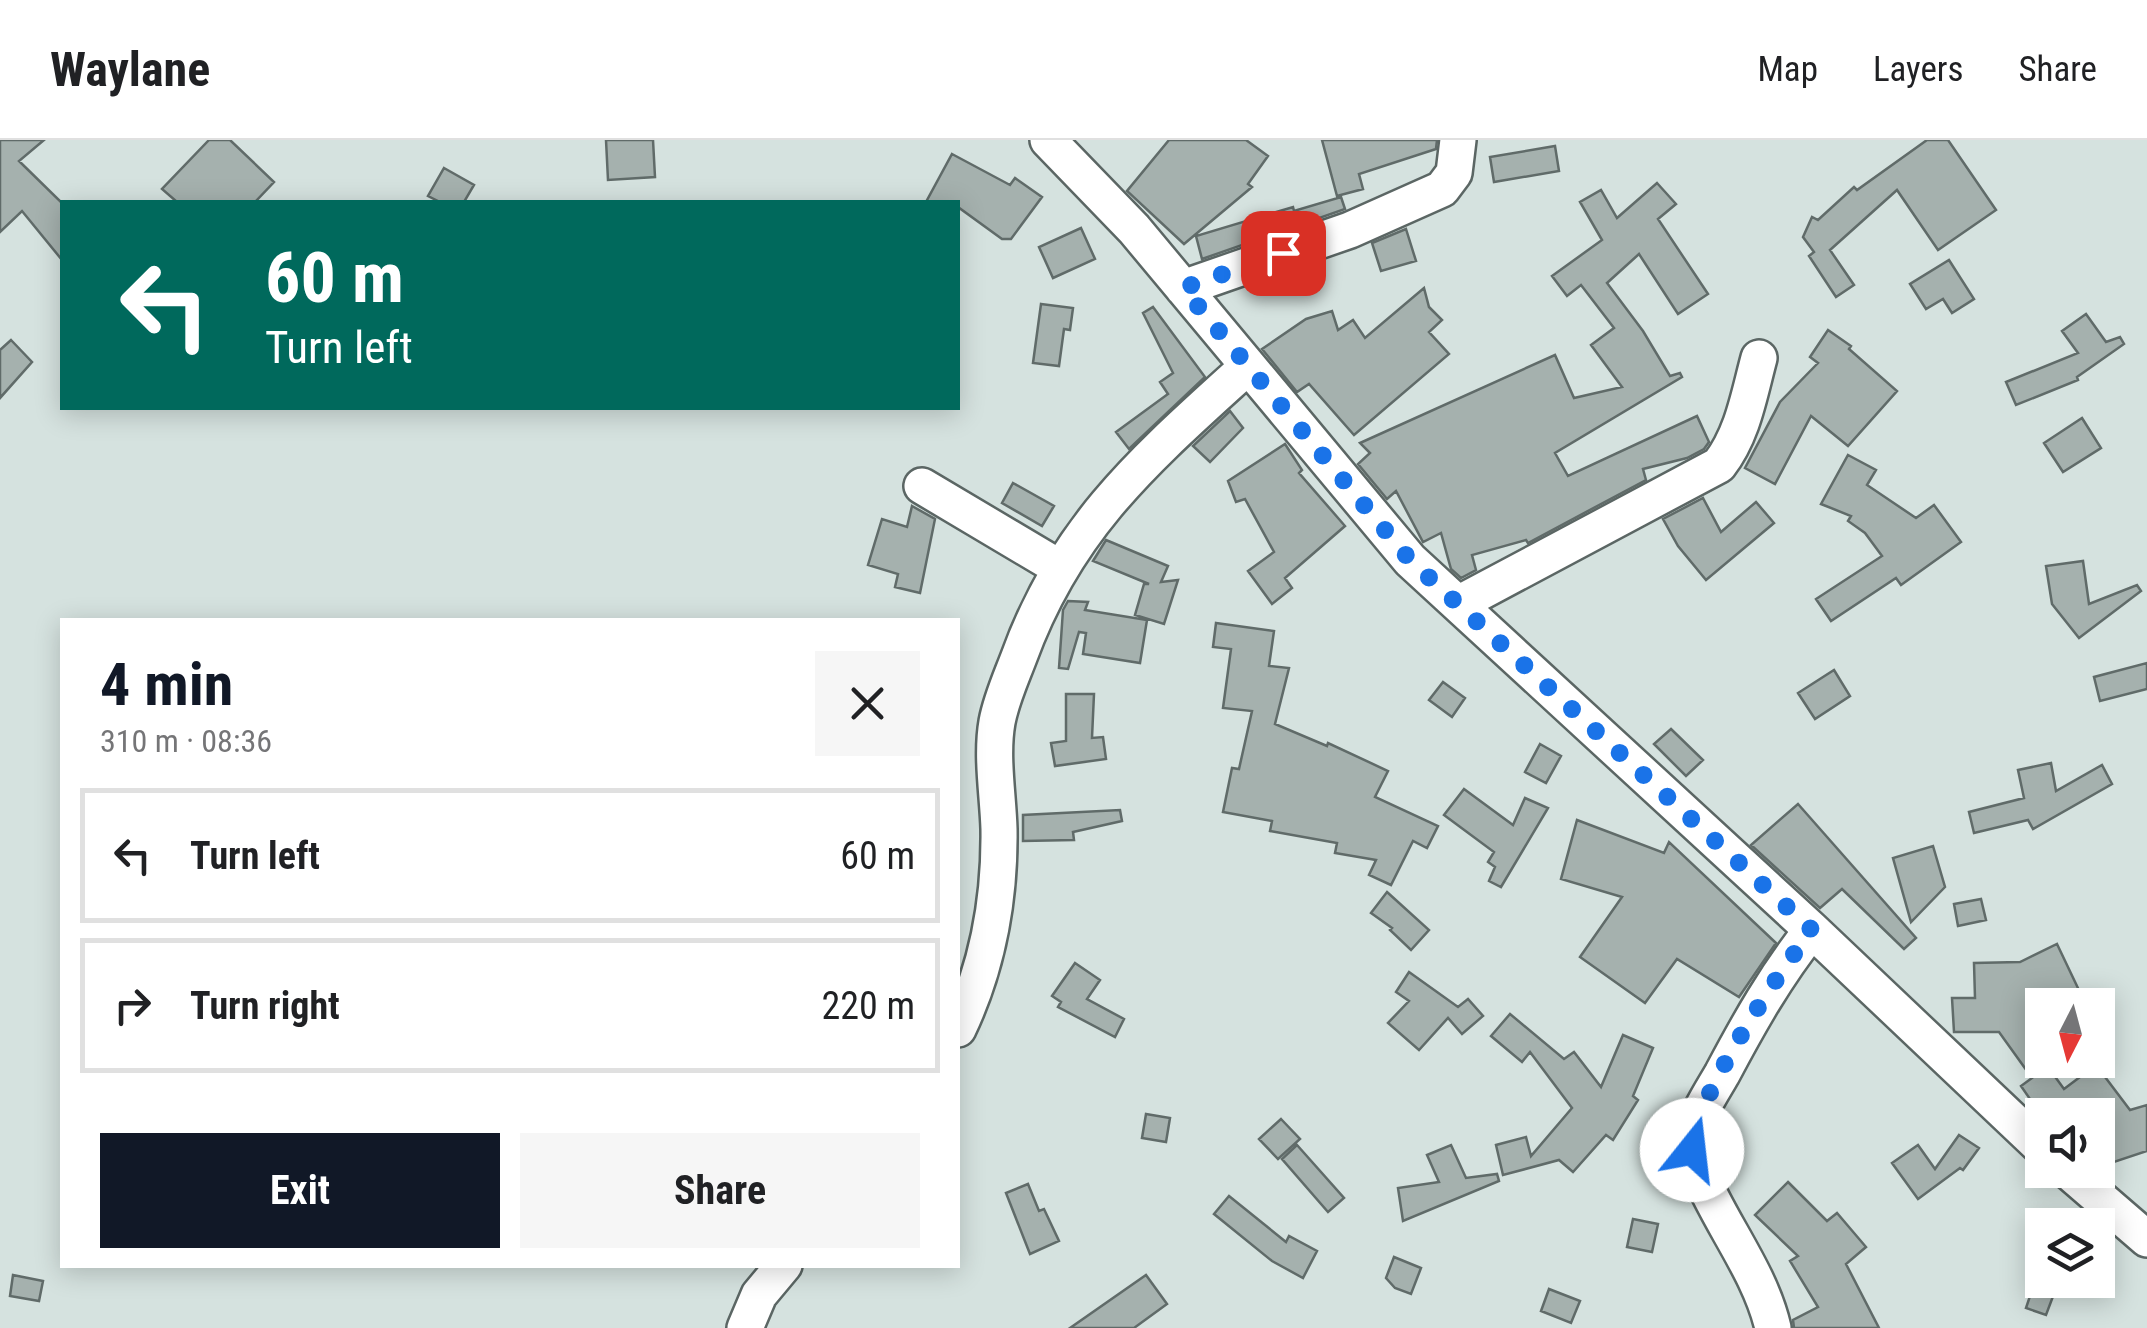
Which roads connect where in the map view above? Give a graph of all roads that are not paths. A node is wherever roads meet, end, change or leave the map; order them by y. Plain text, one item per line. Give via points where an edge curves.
1 (1048, 140) edge
2 (1458, 140) edge
3 (1183, 288) junction
4 (1759, 358) dead end
5 (1248, 367) junction
6 (922, 486) dead end
7 (1060, 568) junction
8 (1458, 604) junction
9 (1812, 930) junction
10 (960, 1024) edge
11 (2025, 1132) edge
12 (2088, 1188) edge
13 (2147, 1239) edge
14 (782, 1268) edge
15 (744, 1328) edge
16 (1772, 1328) edge

1 - 3 street
2 - 3 street via 1454,173 1442,190
3 - 5 street
4 - 8 street via 1741,426 1719,465
5 - 7 street via 1123,483
5 - 8 street via 1410,560
6 - 7 street
7 - 10 street via 1028,632 997,724 996,906 985,960
8 - 9 street
9 - 11 street
9 - 16 street via 1781,968 1692,1136 1695,1163
12 - 13 street
14 - 15 street

